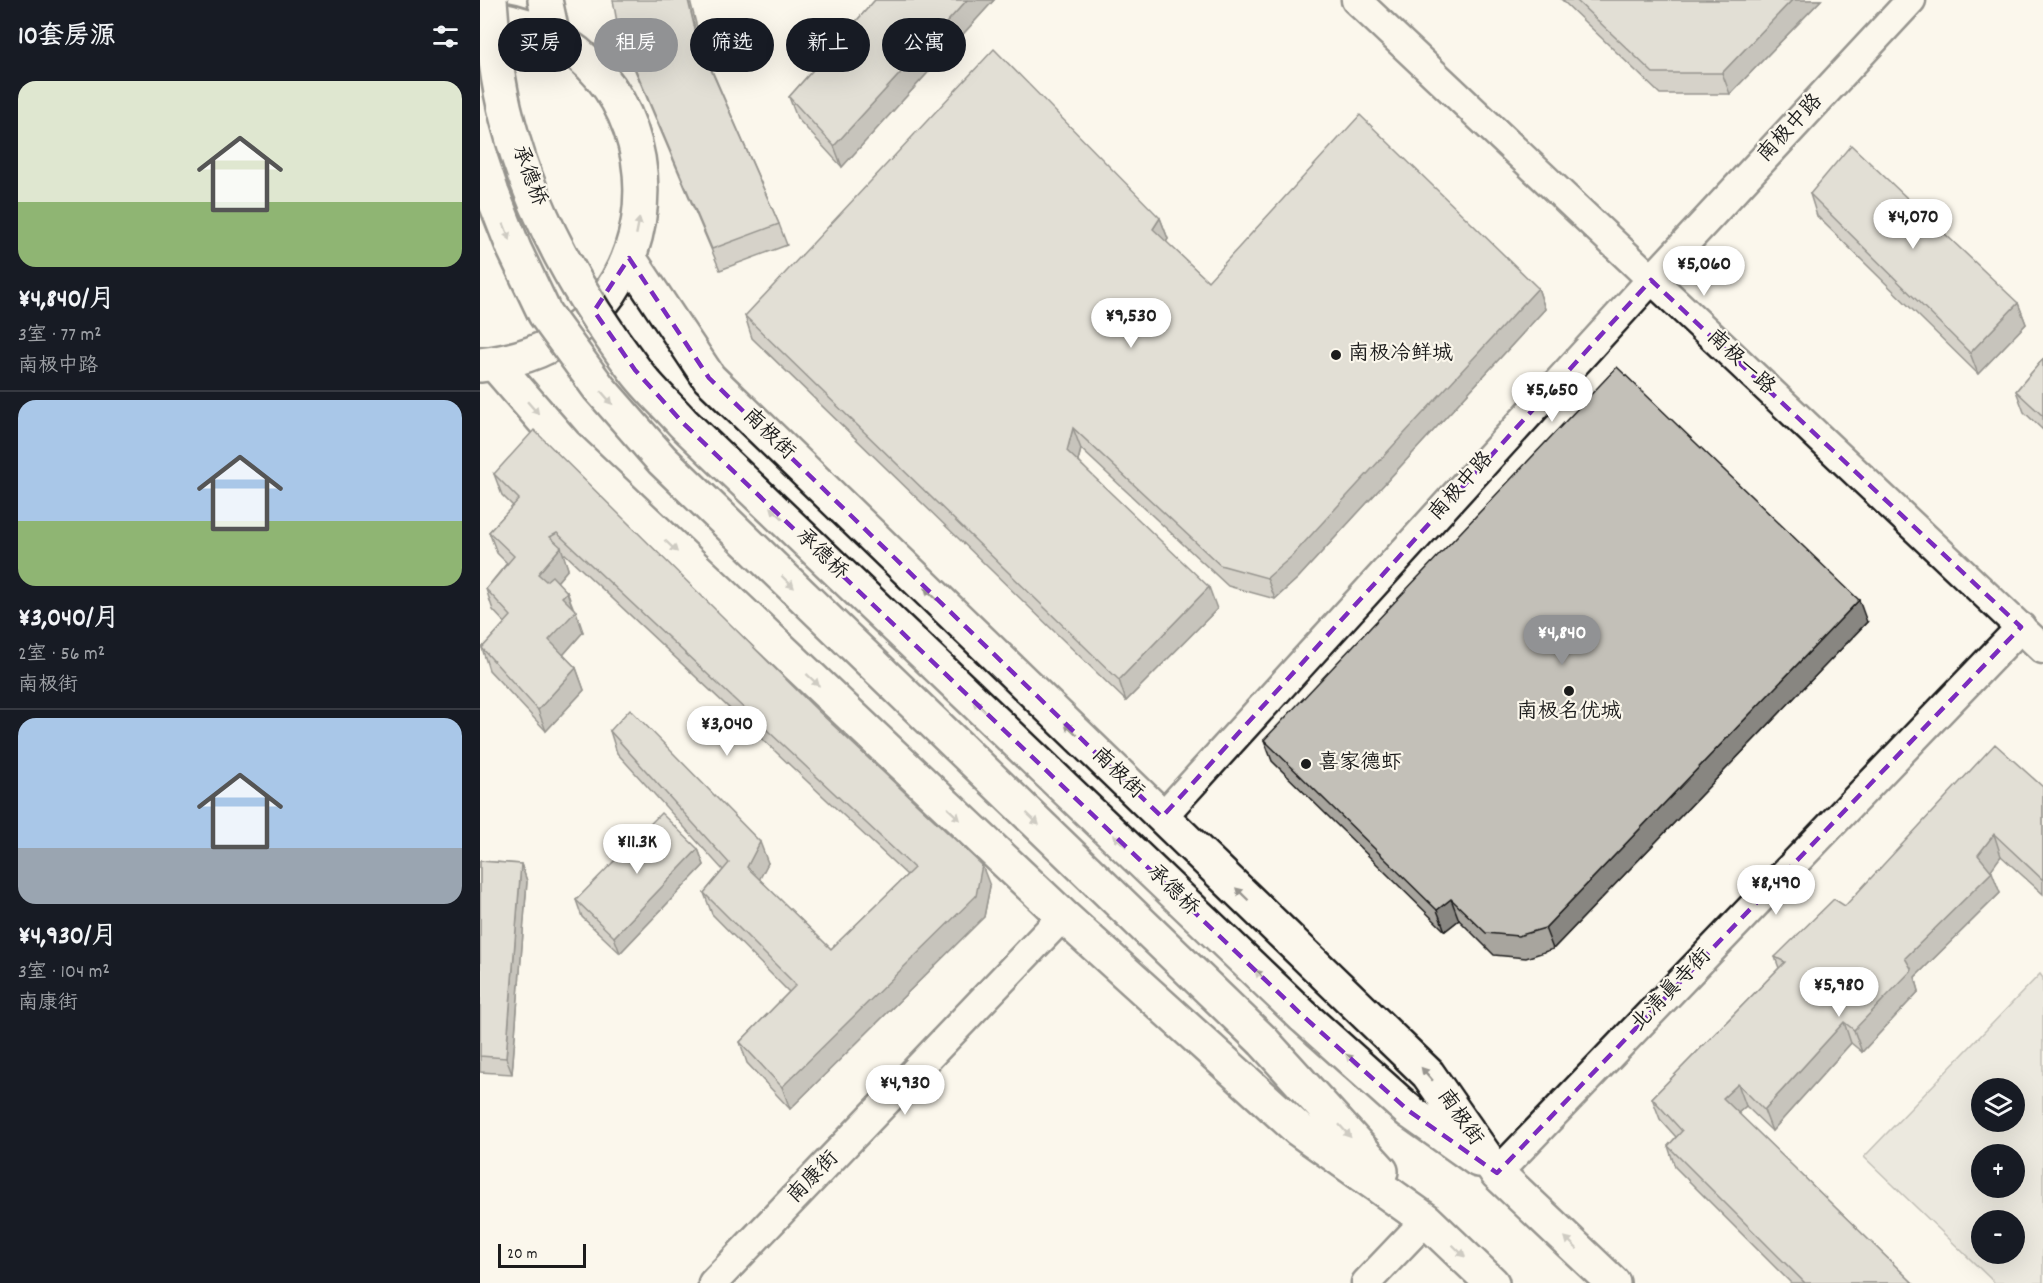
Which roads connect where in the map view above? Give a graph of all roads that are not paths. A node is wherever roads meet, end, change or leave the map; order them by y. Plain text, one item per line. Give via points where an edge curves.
1 (490, 0) edge
2 (545, 0) edge
3 (1356, 0) edge
4 (1911, 0) edge
5 (480, 16) edge
6 (501, 18) edge
7 (549, 18) edge
8 (582, 59) edge
9 (480, 157) edge
10 (629, 258) junction
11 (1651, 280) junction
12 (488, 364) edge
13 (2021, 627) junction
14 (2043, 649) edge
15 (1162, 817) junction
16 (1063, 916) junction
17 (1497, 1173) junction
18 (1426, 1220) junction
19 (713, 1283) edge
20 (1366, 1283) edge
21 (1492, 1283) edge
22 (1613, 1283) edge

17 -> 1 highway, 承德桥, bridge via 1409,1111 1303,1016 683,423 635,370 578,285 528,181 508,122 493,44
2 - 7 highway
3 - 11 street, 南极一路
4 - 11 street, 南极中路
5 - 6 highway
10 -> 8 highway via 642,203 637,147 614,95
9 -> 18 highway, 承德桥, bridge via 514,249 545,314 598,388 654,451 1263,1041
10 - 12 highway via 603,301 566,336 520,358
15 -> 10 highway, 南极街 via 709,378
11 - 13 street, 南极一路
11 - 15 street, 南极中路
12 -> 16 highway via 565,445
13 - 14 street, 南极一路
13 - 17 street, 北清真寺街
17 -> 15 highway, 南极街 via 1428,1074
16 - 18 highway via 1298,1129
16 - 19 street, 南康街
22 -> 17 highway, 南极街
18 - 20 street
18 -> 21 highway

